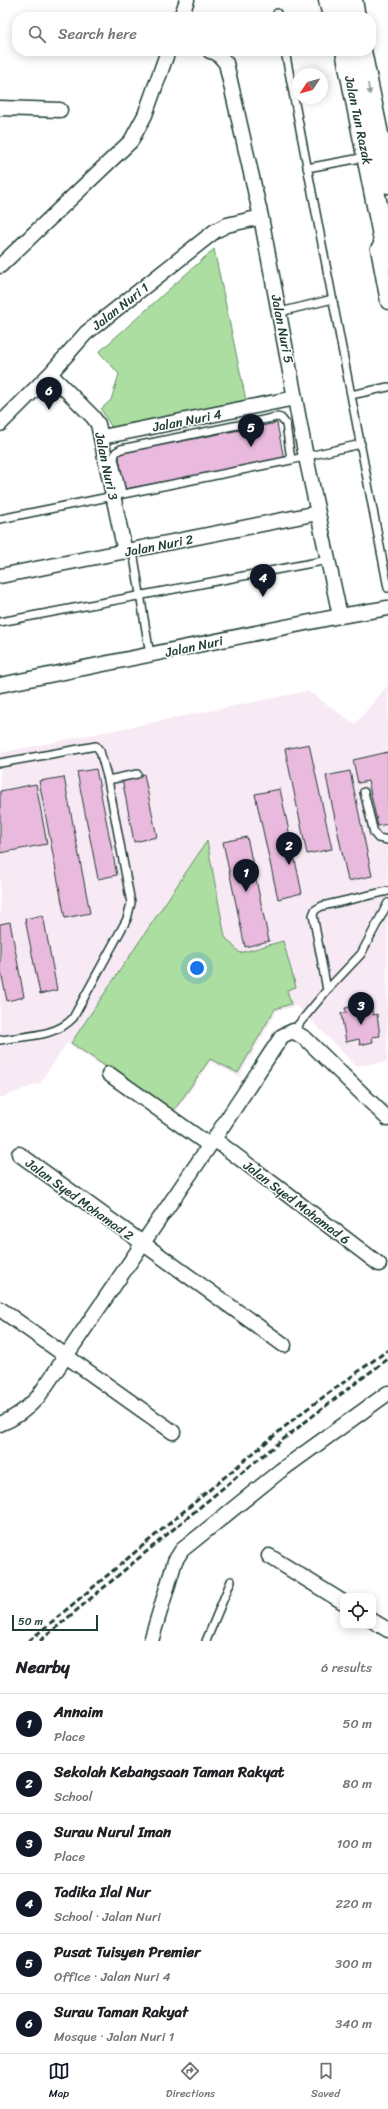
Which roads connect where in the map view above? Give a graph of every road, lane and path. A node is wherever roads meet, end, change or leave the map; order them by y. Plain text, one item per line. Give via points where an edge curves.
1 (187, 0) edge
2 (326, 0) edge
3 (336, 0) edge
4 (352, 0) edge
5 (183, 12) edge
6 (329, 12) edge
7 (339, 12) edge
8 (354, 12) edge
9 (166, 56) edge
10 (220, 56) edge
11 (286, 56) edge
12 (338, 56) edge
13 (347, 56) edge
14 (362, 56) edge
15 (0, 108) edge
16 (60, 110) dead end
17 (360, 158) junction
18 (307, 168) junction
19 (388, 183) edge
20 (261, 217) junction
21 (388, 260) edge
22 (0, 266) edge
23 (333, 299) junction
24 (388, 302) edge
25 (280, 312) junction
26 (50, 374) junction
27 (388, 388) edge
28 (351, 395) junction
29 (295, 398) junction
30 (0, 424) edge
31 (102, 436) junction
32 (361, 444) junction
33 (306, 457) junction
34 (291, 460) junction
35 (117, 494) junction
36 (318, 513) junction
37 (0, 519) edge
38 (129, 551) junction
39 (328, 560) junction
40 (0, 576) edge
41 (388, 588) edge
42 (140, 595) junction
43 (388, 608) edge
44 (340, 616) junction
45 (0, 622) edge
46 (150, 655) junction
47 (0, 685) edge
48 (0, 763) edge
49 (137, 774) dead end
50 (108, 780) junction
51 (364, 792) dead end
52 (388, 840) edge
53 (388, 891) edge
54 (388, 903) edge
55 (327, 990) junction
56 (293, 1031) junction
57 (0, 1040) edge
58 (109, 1074) dead end
59 (388, 1119) edge
60 (212, 1142) junction
61 (19, 1154) dead end
62 (142, 1244) junction
63 (379, 1264) dead end
64 (0, 1309) edge
65 (284, 1345) dead end
66 (66, 1356) junction
67 (388, 1393) edge
68 (0, 1424) edge
69 (173, 1432) dead end
70 (269, 1556) dead end
71 (231, 1581) dead end
72 (340, 1600) edge
73 (376, 1623) edge
74 (388, 1630) edge
75 (151, 1641) edge
76 (206, 1641) edge

1 - 5 street
2 - 6 street
3 - 7 main road
4 - 8 main road
9 - 22 street via 145,115 131,141
10 - 20 street, Jalan Nuri 5 via 226,63
11 - 18 lane
12 - 17 street
13 - 21 main road, Jalan Tun Razak
14 -> 19 main road, Jalan Tun Razak
15 - 16 street
17 - 18 lane
17 - 24 street
18 - 23 lane
20 - 25 street, Jalan Nuri 5
20 - 26 street, Jalan Nuri 1 via 227,225 216,231 86,333
23 - 25 lane
23 - 28 lane
25 - 29 street, Jalan Nuri 5
26 - 30 street, Jalan Nuri 1
26 - 31 street, Jalan Nuri 3 via 93,417
27 - 28 lane
28 - 32 lane
29 - 31 street, Jalan Nuri 4
29 - 33 street, Jalan Nuri 5
31 - 35 street, Jalan Nuri 3
32 - 33 lane
32 - 41 lane
33 - 34 lane
33 - 36 street, Jalan Nuri 5
34 - 35 lane
34 - 35 lane via 286,424 277,417 120,449 114,458
35 - 37 lane
35 - 38 street, Jalan Nuri 3
36 - 38 street, Jalan Nuri 2
36 - 39 street, Jalan Nuri 5
38 - 40 street, Jalan Nuri 2
38 - 42 lane
39 - 42 lane
39 - 44 street, Jalan Nuri 5
42 - 45 lane
42 - 46 lane
43 - 44 street, Jalan Nuri
44 - 46 street, Jalan Nuri
46 - 47 street, Jalan Nuri
48 - 50 lane via 96,746 100,751
49 - 50 lane
50 - 57 lane via 130,903 127,920 73,1018 66,1026 57,1030
51 - 52 lane via 374,833 378,838
53 - 55 lane via 322,906 315,910 313,915
54 - 55 lane via 361,954
55 - 56 lane
56 - 59 street via 306,1038
56 - 60 street via 282,1036
58 - 60 street, Jalan Syed Mohamad 6
60 - 62 street
60 - 63 street, Jalan Syed Mohamad 6
61 - 62 street, Jalan Syed Mohamad 2
62 - 65 street, Jalan Syed Mohamad 2
62 - 66 street
64 - 66 street
66 - 68 street via 26,1410 10,1421
66 - 69 street
67 - 75 street via 280,1471 187,1544 177,1556
70 - 72 street
71 - 76 lane
73 - 74 street

